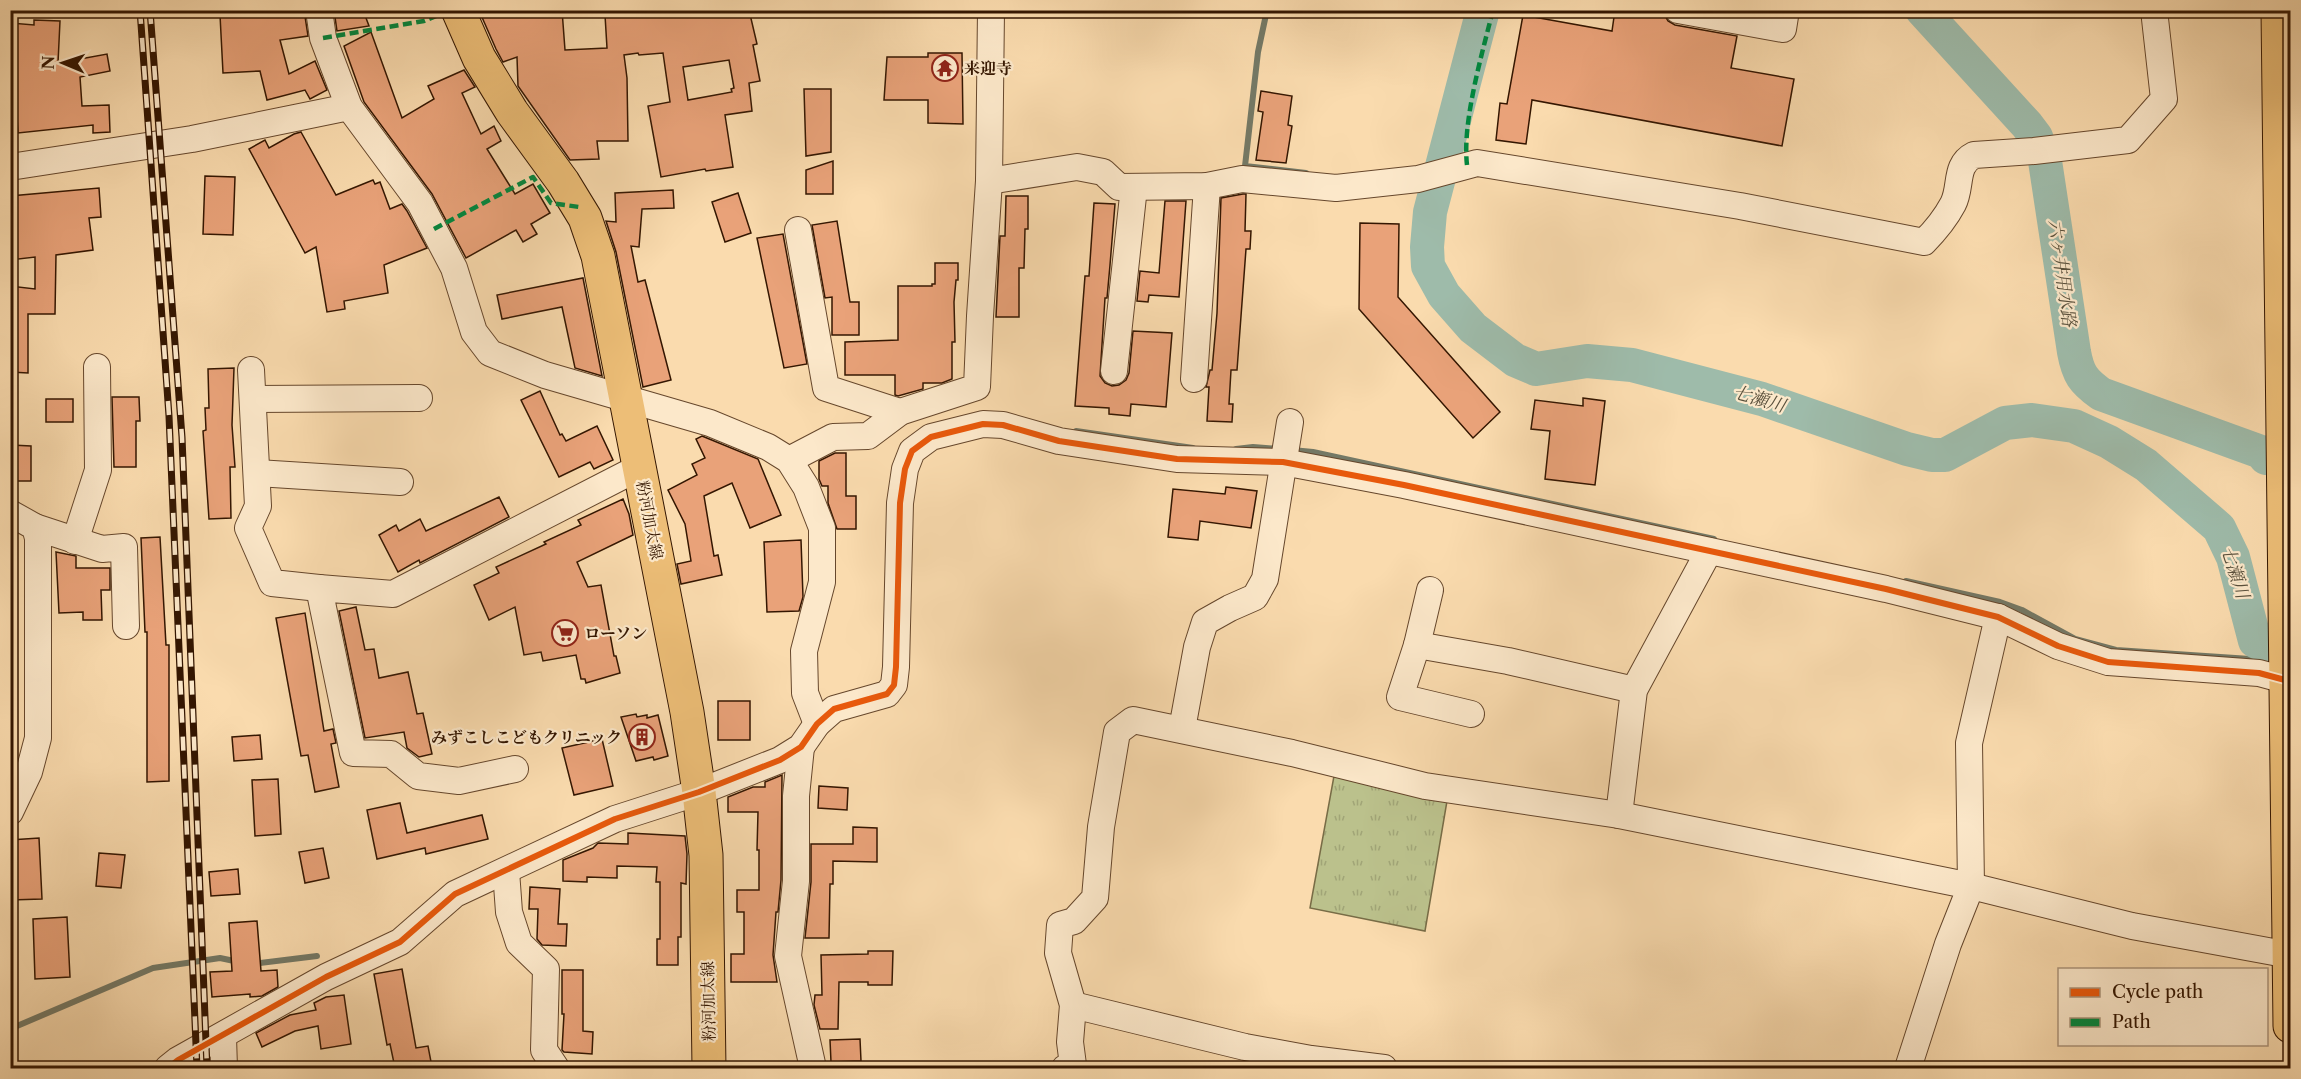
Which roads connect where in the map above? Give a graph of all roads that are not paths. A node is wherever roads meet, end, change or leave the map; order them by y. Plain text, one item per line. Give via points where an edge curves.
1 (319, 10) edge
2 (458, 10) edge
3 (991, 10) edge
4 (1678, 10) edge
5 (1785, 10) edge
6 (2154, 10) edge
7 (2278, 10) edge
8 (349, 107) junction
9 (10, 167) edge
10 (989, 181) junction
11 (1207, 186) junction
12 (1134, 187) junction
13 (798, 230) dead end
14 (97, 367) dead end
15 (251, 370) dead end
16 (1114, 371) dead end
17 (1194, 379) dead end
18 (419, 398) dead end
19 (253, 399) junction
20 (627, 399) junction
21 (900, 412) junction
22 (1290, 422) dead end
23 (1283, 458) junction
24 (789, 460) junction
25 (640, 467) junction
26 (257, 473) junction
27 (400, 482) dead end
28 (10, 513) edge
29 (35, 527) junction
30 (75, 541) junction
31 (1709, 551) junction
32 (319, 588) junction
33 (1430, 590) dead end
34 (1998, 617) junction
35 (126, 626) dead end
36 (1417, 645) junction
37 (2285, 680) junction
38 (1634, 690) junction
39 (1471, 714) dead end
40 (816, 724) junction
41 (1182, 729) junction
42 (801, 747) junction
43 (515, 769) dead end
44 (699, 792) junction
45 (10, 812) edge
46 (1619, 815) junction
47 (506, 871) junction
48 (1971, 886) junction
49 (2290, 955) edge
50 (1073, 1005) junction
51 (2290, 1026) edge
52 (223, 1037) junction
53 (1311, 1064) edge
54 (174, 1066) edge
55 (1070, 1067) edge
56 (224, 1068) edge
57 (556, 1068) edge
58 (709, 1068) edge
59 (813, 1068) edge
60 (1384, 1068) edge
61 (1908, 1068) edge

1 - 8 street via 323,39
2 - 20 main road, 粉河加太線 via 479,58 585,218 598,256
3 - 10 street
4 - 5 street via 1783,28
6 - 11 street via 2164,99 2128,140 1974,155 1962,167 1954,202 1924,242 1740,206 1477,163 1418,179 1336,188 1242,178
7 - 37 main road
8 - 9 street via 192,139
8 - 20 street via 420,203 454,268 474,332 490,353 545,375
10 - 12 street via 1077,167 1103,172 1119,187
10 - 21 street via 977,387
11 - 12 street
11 - 17 street
12 - 16 street
13 - 21 street via 826,388
14 - 30 street via 98,470
15 - 19 street
18 - 19 street
19 - 26 street
20 - 24 street via 710,423
20 - 25 main road, 粉河加太線
21 - 24 street via 868,436 833,437
22 - 23 street
23 - 31 street
23 - 40 street via 1177,459 1059,441 1003,425 983,424 931,437 912,451 905,469 900,503 894,685 887,694 834,709
23 - 41 street via 1265,579 1255,597 1205,622
24 - 40 street via 806,487 822,528 822,582 804,651 805,693
25 - 32 street via 393,594
25 - 44 main road, 粉河加太線
26 - 27 street
26 - 32 street via 258,506 248,528 272,583
28 - 29 street
29 - 30 street
29 - 45 street via 39,738 29,772
30 - 35 street via 102,549 124,547
31 - 34 street
31 - 38 street
32 - 43 street via 353,753 392,754 418,776 459,781
33 - 36 street
34 - 37 street via 2058,646 2108,662 2259,673
34 - 48 street via 1970,742
36 - 38 street via 1509,661
36 - 39 street via 1400,697
37 - 49 main road
38 - 46 street
40 - 42 street
41 - 46 street via 1425,786
41 - 50 street via 1133,720 1117,732 1101,827 1095,898 1074,921 1060,925 1058,953
42 - 44 street via 780,760
42 - 59 street via 796,796 796,881 788,956
44 - 47 street via 615,819
44 - 58 main road, 粉河加太線 via 706,855
46 - 48 street
47 - 52 street via 454,894 400,942 326,977
47 - 57 street via 509,912 519,943 546,969 544,1050
48 - 49 street via 2132,926
48 - 61 street
49 - 51 main road
50 - 53 street
50 - 55 street
52 - 54 street
52 - 56 street
53 - 60 street

